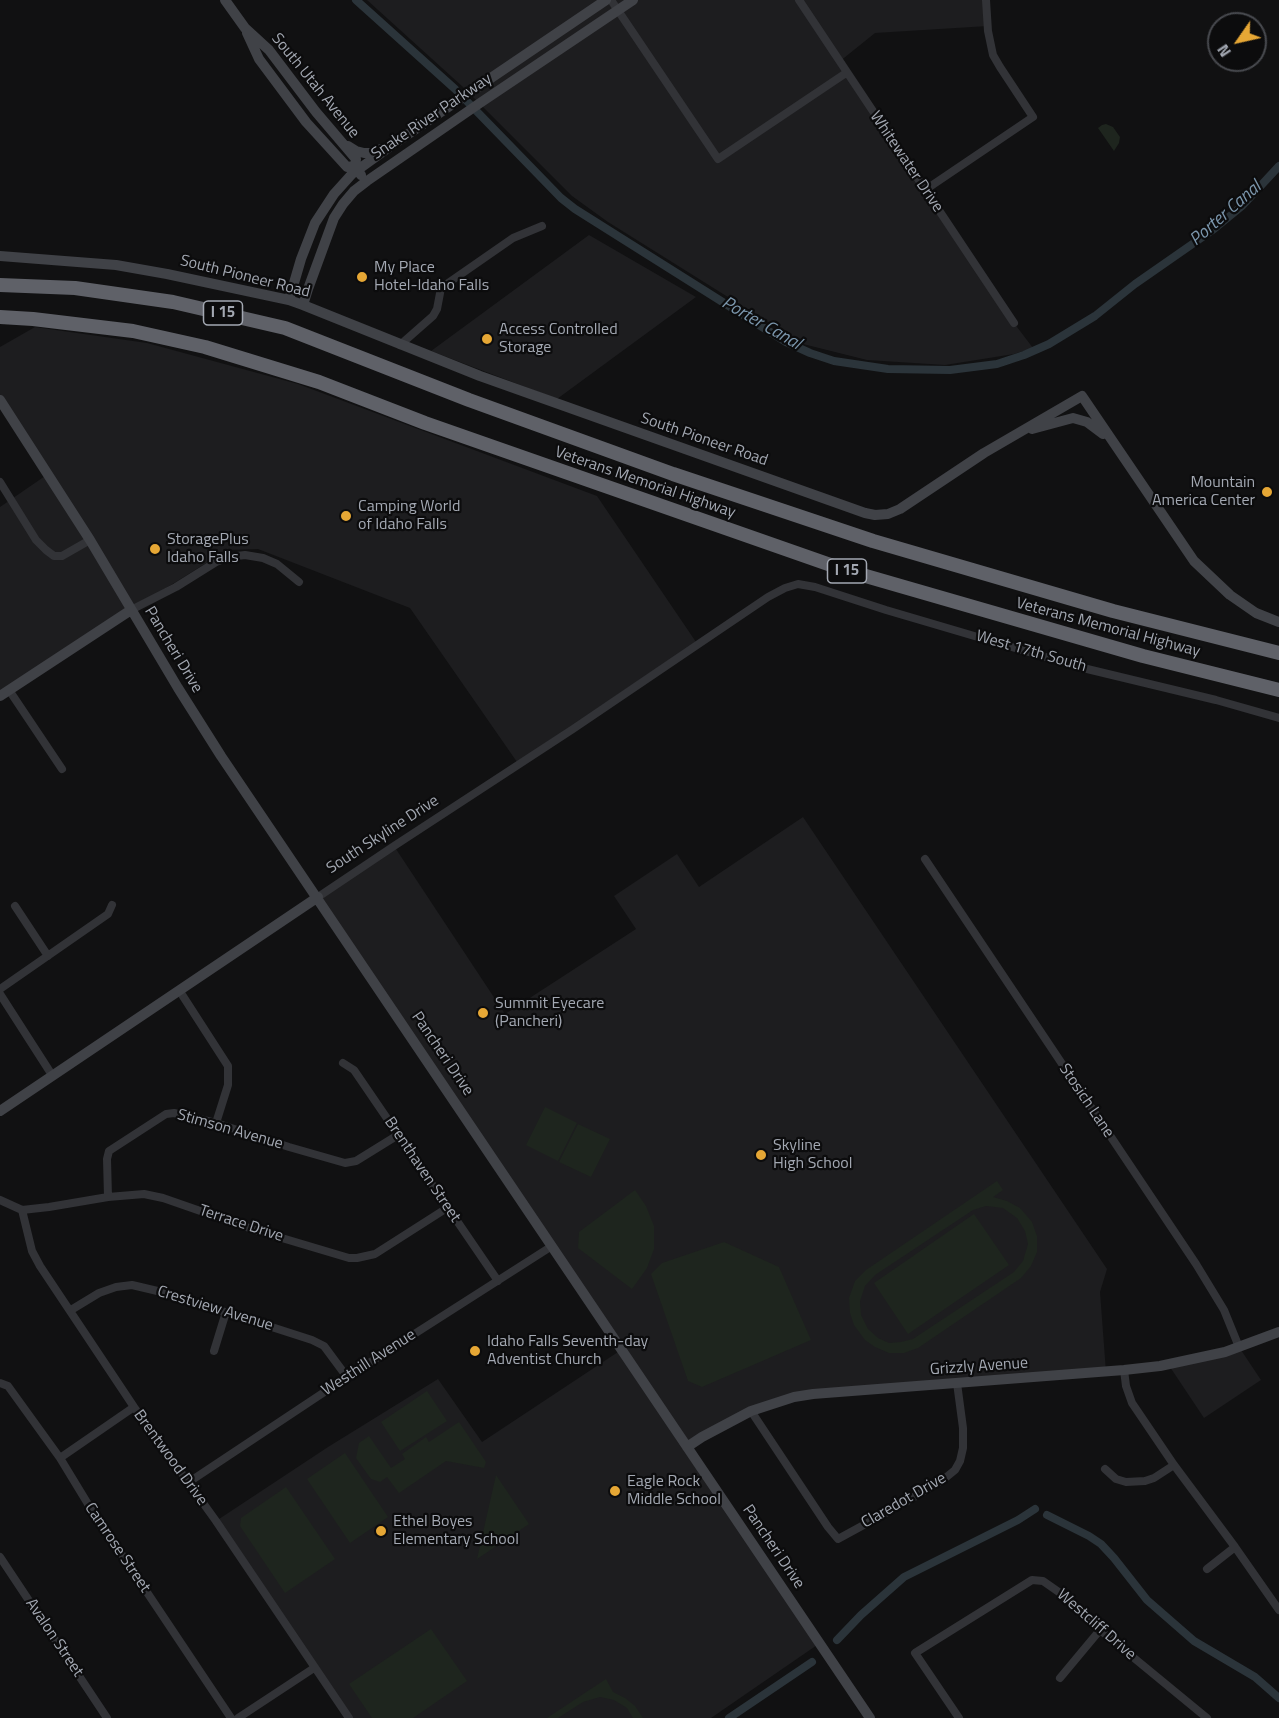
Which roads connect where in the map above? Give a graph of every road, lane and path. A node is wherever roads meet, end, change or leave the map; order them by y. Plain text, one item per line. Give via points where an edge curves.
1 (225, 0) edge
2 (606, 0) edge
3 (633, 0) edge
4 (799, 0) edge
5 (986, 0) edge
6 (614, 5) edge
7 (245, 27) junction
8 (846, 73) junction
9 (338, 137) junction
10 (395, 143) junction
11 (356, 168) junction
12 (367, 181) junction
13 (925, 190) junction
14 (542, 226) dead end
15 (0, 256) edge
16 (0, 285) edge
17 (289, 300) junction
18 (303, 305) junction
19 (0, 317) edge
20 (1014, 323) dead end
21 (400, 345) junction
22 (0, 400) edge
23 (1014, 435) junction
24 (1116, 447) junction
25 (0, 482) edge
26 (90, 540) junction
27 (299, 582) dead end
28 (785, 588) joint
29 (131, 610) junction
30 (1279, 622) edge
31 (1279, 653) edge
32 (1279, 690) edge
33 (4, 693) edge
34 (1279, 718) edge
35 (62, 769) dead end
36 (925, 860) dead end
37 (318, 897) junction
38 (112, 905) dead end
39 (15, 906) dead end
40 (48, 956) junction
41 (0, 989) edge
42 (179, 990) junction
43 (0, 994) edge
44 (343, 1064) dead end
45 (52, 1075) junction
46 (0, 1111) edge
47 (216, 1123) junction
48 (398, 1135) junction
49 (108, 1197) junction
50 (0, 1200) edge
51 (447, 1208) junction
52 (22, 1210) junction
53 (552, 1246) junction
54 (498, 1281) junction
55 (71, 1310) junction
56 (226, 1312) junction
57 (1279, 1332) edge
58 (1239, 1347) junction
59 (214, 1351) dead end
60 (1124, 1370) junction
61 (347, 1377) junction
62 (0, 1383) edge
63 (957, 1383) junction
64 (134, 1407) junction
65 (750, 1411) junction
66 (687, 1447) junction
67 (60, 1458) junction
68 (1174, 1465) junction
69 (1105, 1468) dead end
70 (189, 1482) junction
71 (1235, 1548) junction
72 (0, 1557) edge
73 (1207, 1569) dead end
74 (1279, 1610) edge
75 (1100, 1630) junction
76 (314, 1668) junction
77 (1060, 1678) dead end
78 (107, 1718) edge
79 (231, 1718) edge
80 (238, 1718) edge
81 (349, 1718) edge
82 (870, 1718) edge
83 (959, 1718) edge
84 (1207, 1718) edge

1 - 7 street, South Utah Avenue
2 - 10 street, Snake River Parkway
3 - 6 street, Snake River Parkway
4 - 8 street, Whitewater Drive
5 - 13 street via 993,55 1033,117
6 - 8 street via 718,159
6 - 12 street, Snake River Parkway
7 - 9 street, South Utah Avenue via 269,50
7 - 11 street, South Utah Avenue via 259,59 301,115 347,167
8 - 13 street, Whitewater Drive
9 - 10 street via 366,154
9 - 11 street, South Utah Avenue via 356,159
10 - 11 street, Snake River Parkway
11 - 12 street, South Utah Avenue
11 - 17 street, Snake River Parkway via 315,223
12 - 18 street, Snake River Parkway via 354,191 334,218
13 - 20 street, Whitewater Drive
14 - 21 street via 513,238 441,288 433,316
15 - 17 street, South Pioneer Road via 116,265
16 - 31 highway, Veterans Memorial Highway / I 15 via 75,288 173,302 285,328 673,474 865,538 1113,611
17 - 18 street, South Pioneer Road
18 - 21 street, South Pioneer Road
19 - 32 highway, Veterans Memorial Highway / I 15 via 134,331 205,347 319,382 845,570 1143,656
21 - 23 street, South Pioneer Road via 865,513 888,514 900,509
22 - 26 street, Pancheri Drive
23 - 24 street via 1066,419 1080,419
23 - 24 street, South Pioneer Road via 1082,396
24 - 30 street, South Pioneer Road via 1194,561 1230,595 1256,613
25 - 26 street via 36,540 54,556 62,556
26 - 29 street, Pancheri Drive
27 - 29 street via 263,558 229,557
28 - 34 street, West 17th South via 798,584 815,587 1083,668
28 - 37 street, South Skyline Drive
29 - 33 street
29 - 37 street, Pancheri Drive via 221,756
33 - 35 street
36 - 58 street, Stosich Lane via 1196,1264 1224,1310
37 - 42 street, South Skyline Drive
37 - 53 street, Pancheri Drive
38 - 40 street via 108,914
39 - 40 street
40 - 41 street
42 - 45 street, South Skyline Drive
42 - 47 street via 228,1066 228,1085
43 - 45 street
44 - 48 street, Brenthaven Street via 354,1070
45 - 46 street, South Skyline Drive
47 - 48 street, Stimson Avenue via 345,1163 356,1161
47 - 49 street, Stimson Avenue via 166,1114 109,1151
48 - 51 street, Brenthaven Street
49 - 51 street, Terrace Drive via 144,1194 163,1198 349,1258 375,1254
49 - 52 street, Terrace Drive
50 - 52 street
51 - 54 street, Brenthaven Street
52 - 55 street, Brentwood Drive via 32,1251
53 - 54 street, Westhill Avenue
53 - 66 street, Pancheri Drive
54 - 61 street, Westhill Avenue
55 - 56 street, Crestview Avenue via 99,1293 132,1285
55 - 64 street, Brentwood Drive
56 - 59 street
56 - 61 street, Crestview Avenue via 324,1346
57 - 58 street, Grizzly Avenue
58 - 60 street, Grizzly Avenue via 1190,1360
60 - 63 street, Grizzly Avenue
60 - 68 street via 1132,1403
61 - 70 street, Westhill Avenue
62 - 67 street, Camrose Street via 8,1386
63 - 65 street, Grizzly Avenue via 813,1394
63 - 65 street, Claredot Drive via 963,1448 955,1470 838,1539
64 - 67 street
64 - 70 street, Brentwood Drive
65 - 66 street, Grizzly Avenue
66 - 82 street, Pancheri Drive
67 - 79 street, Camrose Street
68 - 69 street via 1154,1478 1126,1482 1116,1479
68 - 71 street
70 - 76 street, Brentwood Drive
71 - 73 street
71 - 74 street
72 - 78 street, Avalon Street
75 - 77 street
75 - 83 street, Westcliff Drive via 1063,1595 1042,1581 1032,1580 915,1653
75 - 84 street, Westcliff Drive
76 - 80 street
76 - 81 street, Brentwood Drive

